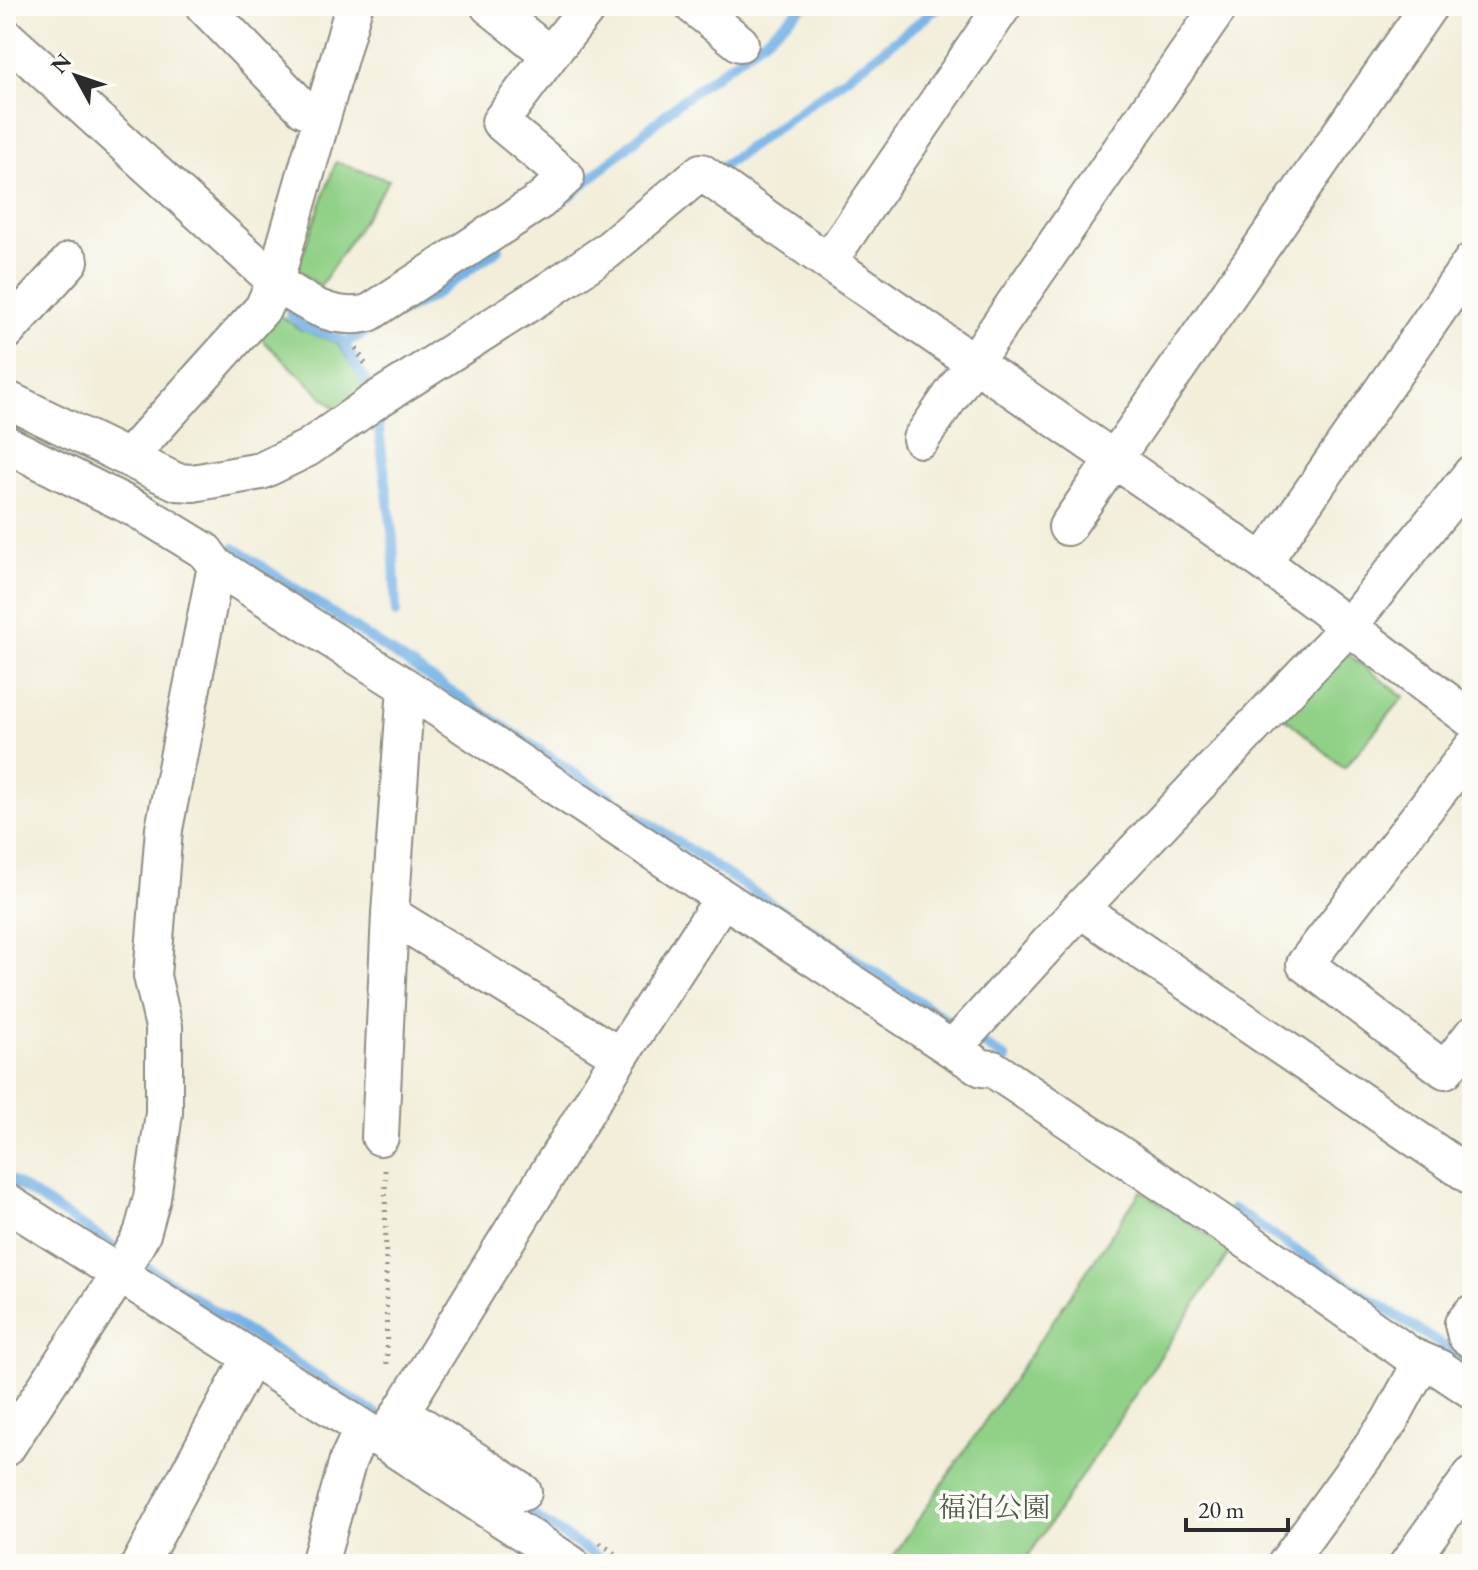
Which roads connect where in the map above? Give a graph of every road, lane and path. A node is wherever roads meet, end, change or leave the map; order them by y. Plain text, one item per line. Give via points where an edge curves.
1 (204, 6) edge
2 (354, 6) edge
3 (489, 6) edge
4 (589, 6) edge
5 (693, 6) edge
6 (1003, 6) edge
7 (1220, 6) edge
8 (1429, 6) edge
9 (740, 43) dead end
10 (12, 55) edge
11 (550, 55) junction
12 (312, 113) junction
13 (70, 261) dead end
14 (1472, 261) edge
15 (828, 262) junction
16 (275, 281) junction
17 (6, 332) edge
18 (973, 362) junction
19 (6, 399) edge
20 (921, 439) dead end
21 (6, 444) edge
22 (128, 458) junction
23 (1114, 460) junction
24 (1472, 473) edge
25 (193, 483) junction
26 (1067, 527) dead end
27 (186, 540) junction
28 (1263, 562) junction
29 (216, 566) junction
30 (1349, 626) junction
31 (406, 687) junction
32 (1472, 720) edge
33 (1472, 748) edge
34 (723, 898) junction
35 (1080, 909) junction
36 (390, 914) junction
37 (1472, 1035) edge
38 (961, 1038) junction
39 (620, 1056) junction
40 (380, 1137) joint
41 (1472, 1177) edge
42 (6, 1202) edge
43 (126, 1262) junction
44 (1472, 1313) edge
45 (1472, 1340) edge
46 (250, 1359) junction
47 (1422, 1361) junction
48 (387, 1369) dead end
49 (1472, 1390) edge
50 (387, 1426) junction
51 (6, 1448) edge
52 (1472, 1475) edge
53 (523, 1492) dead end
54 (140, 1564) edge
55 (319, 1564) edge
56 (571, 1564) edge
57 (1286, 1564) edge
58 (1408, 1564) edge

1 - 12 street
2 - 12 street
3 - 11 street
4 - 11 street
5 - 9 street
6 - 15 street
7 - 18 street
8 - 23 street
10 - 16 street
11 - 16 street via 500,122 566,177 540,201 369,313 332,313
12 - 16 street
13 - 17 street
14 - 28 street
15 - 18 street
15 - 25 street via 701,172 607,251 308,448 261,471
16 - 22 street via 263,308
18 - 20 street
18 - 23 street
19 - 22 street
21 - 27 street
22 - 25 street via 163,478
23 - 26 street
23 - 28 street
24 - 30 street
25 - 27 street
27 - 29 street via 205,551
28 - 30 street
29 - 31 street
29 - 43 street via 164,829 152,976 164,1027 164,1113 152,1198 142,1234
30 - 32 street
30 - 35 street
31 - 34 street
31 - 36 street
33 - 37 street via 1305,964 1445,1070
34 - 38 street
34 - 39 street
35 - 38 street
35 - 41 street
36 - 39 street
36 - 40 street
38 - 47 street via 982,1068 993,1069
39 - 50 street
40 - 48 path via 385,1158
42 - 43 street
43 - 46 street
43 - 51 street
44 - 45 street via 1463,1324
46 - 50 street
46 - 54 street
47 - 49 street
47 - 57 street via 1389,1422
50 - 53 street
50 - 55 street via 348,1460
50 - 56 street
52 - 58 street

